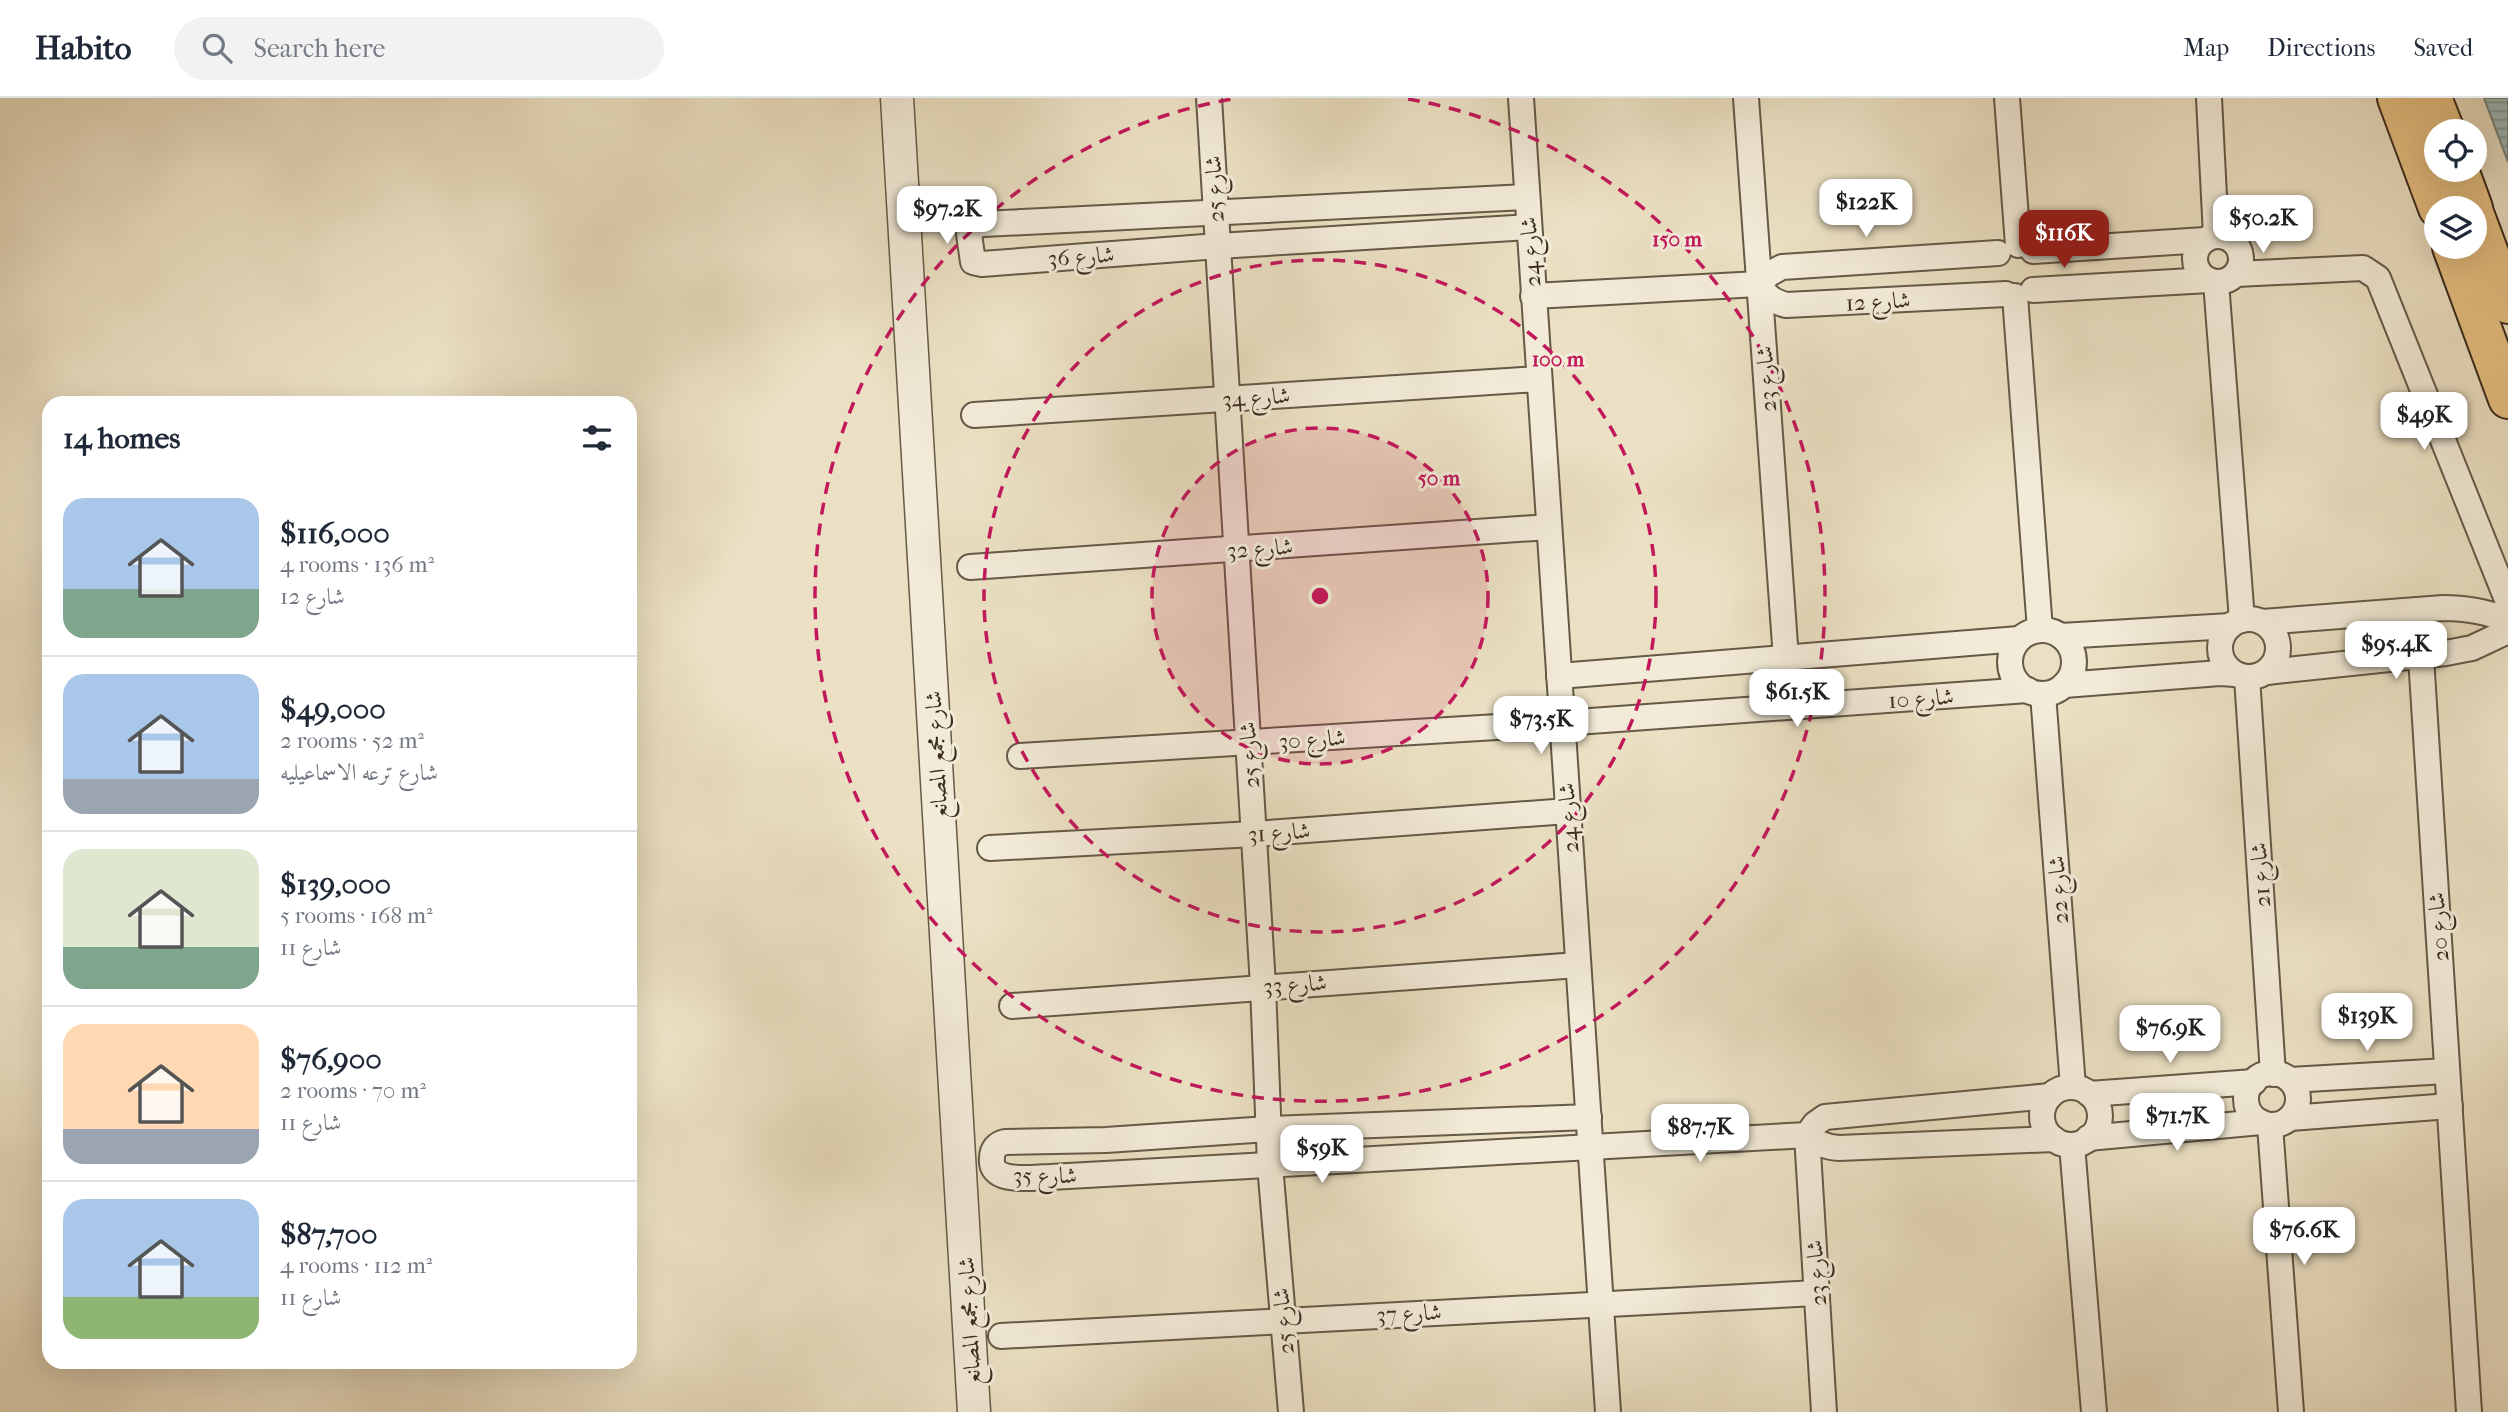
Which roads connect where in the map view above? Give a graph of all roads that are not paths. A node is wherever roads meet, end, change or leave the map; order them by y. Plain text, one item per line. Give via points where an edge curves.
1 (897, 98) edge
2 (1209, 98) edge
3 (1521, 98) edge
4 (1746, 98) edge
5 (2007, 98) edge
6 (2209, 98) edge
7 (2397, 98) edge
8 (2432, 98) edge
9 (2440, 119) edge
10 (2434, 196) edge
11 (1527, 197) junction
12 (1216, 213) junction
13 (1529, 227) junction
14 (2210, 238) junction
15 (1217, 246) junction
16 (2487, 247) edge
17 (2016, 250) junction
18 (2456, 259) edge
19 (2220, 279) junction
20 (1759, 284) junction
21 (2018, 293) junction
22 (1533, 296) junction
23 (2508, 304) edge
24 (1539, 379) junction
25 (1227, 398) junction
26 (2508, 399) edge
27 (974, 415) dead end
28 (1549, 527) junction
29 (1236, 549) junction
30 (970, 567) dead end
31 (2508, 602) edge
32 (2418, 610) junction
33 (2508, 621) edge
34 (2245, 623) junction
35 (2508, 631) edge
36 (2040, 635) junction
37 (2421, 656) junction
38 (1786, 659) junction
39 (2250, 674) junction
40 (1559, 676) junction
41 (2045, 690) junction
42 (1562, 723) junction
43 (1248, 743) junction
44 (1020, 756) dead end
45 (1568, 811) junction
46 (1254, 834) junction
47 (990, 848) dead end
48 (1578, 965) junction
49 (1263, 986) junction
50 (1013, 1006) dead end
51 (2448, 1071) junction
52 (2272, 1079) junction
53 (2081, 1091) junction
54 (2050, 1096) junction
55 (2450, 1105) junction
56 (1588, 1117) junction
57 (2274, 1122) junction
58 (1268, 1129) junction
59 (1807, 1135) junction
60 (2071, 1141) junction
61 (1591, 1148) junction
62 (1270, 1165) junction
63 (1818, 1293) junction
64 (1601, 1303) junction
65 (1284, 1321) junction
66 (1001, 1336) dead end
67 (974, 1412) edge
68 (1291, 1412) edge
69 (1608, 1412) edge
70 (1824, 1412) edge
71 (2094, 1412) edge
72 (2291, 1412) edge
73 (2469, 1412) edge

1 - 67 street, شارع مجمع المصانع
2 - 12 street, شارع 25
3 - 11 street, شارع 24
4 - 20 street, شارع 23
5 - 17 street
6 - 14 street
7 - 10 main road
8 - 9 main road
11 - 12 street, شارع 36
11 - 13 street, شارع 24
12 - 15 street, شارع 25
12 - 15 street, شارع 36 via 983,224 969,234 971,258 982,264
13 - 15 street, شارع 36
13 - 22 street, شارع 24
14 - 17 street, شارع 12
14 - 19 street via 2199,246 2197,270
14 - 19 street via 2225,237 2241,257
15 - 25 street, شارع 25
16 - 23 main road
17 - 20 street, شارع 12 via 1782,267
17 - 21 street via 2041,266 2038,283
17 - 21 street via 1992,261 1998,288
18 - 26 main road
19 - 21 street, شارع 12
19 - 31 street, شارع 12 via 2371,271 2382,286
19 - 34 street
20 - 21 street, شارع 12 via 1774,302 1786,305
20 - 22 street, شارع 12
20 - 38 street, شارع 23
21 - 36 street
22 - 24 street, شارع 24
24 - 25 street, شارع 34
24 - 28 street, شارع 24
25 - 27 street, شارع 34
25 - 29 street, شارع 25
28 - 29 street, شارع 32
28 - 40 street, شارع 24
29 - 30 street, شارع 32
29 - 43 street, شارع 25
32 - 33 street via 2469,608
32 - 34 street
32 - 37 street, شارع 20
34 - 36 street
34 - 39 street via 2223,635 2221,657 2227,667
34 - 39 street via 2271,630 2277,640 2274,663
35 - 37 street, شارع 10 via 2472,648
36 - 38 street
36 - 41 street via 2069,644 2073,654 2074,666
36 - 41 street via 2013,649 2010,661 2018,683
37 - 39 street, شارع 10
37 - 51 street, شارع 20
38 - 40 street
39 - 41 street, شارع 10
39 - 52 street, شارع 21
40 - 42 street, شارع 24
41 - 42 street, شارع 10
41 - 53 street, شارع 22
42 - 43 street, شارع 30
42 - 45 street, شارع 24
43 - 44 street, شارع 30
43 - 46 street, شارع 25
45 - 46 street, شارع 31
45 - 48 street, شارع 24
46 - 47 street, شارع 31
46 - 49 street, شارع 25
48 - 49 street, شارع 33
48 - 56 street, شارع 24
49 - 50 street, شارع 33
49 - 58 street, شارع 25
51 - 52 street
51 - 55 street, شارع 20
52 - 53 street
52 - 57 street via 2298,1095 2295,1111
52 - 57 street via 2249,1090 2248,1108 2253,1117
53 - 54 street via 2061,1089
53 - 60 street via 2096,1102 2099,1122
54 - 59 street via 1825,1117
54 - 60 street via 2044,1104 2043,1123
55 - 57 street
55 - 73 street, شارع 20
56 - 58 street, شارع 35
56 - 61 street, شارع 24
57 - 60 street
57 - 72 street
58 - 62 street, شارع 25
58 - 62 street, شارع 35 via 1005,1142 999,1143 992,1166 1003,1176 1050,1177
59 - 60 street via 1817,1143 1839,1148
59 - 61 street, شارع 35
59 - 63 street, شارع 23
60 - 71 street
61 - 62 street, شارع 35
61 - 64 street, شارع 24
62 - 65 street, شارع 25
63 - 64 street, شارع 37
63 - 70 street, شارع 23
64 - 65 street, شارع 37
64 - 69 street, شارع 24
65 - 66 street, شارع 37
65 - 68 street, شارع 25

